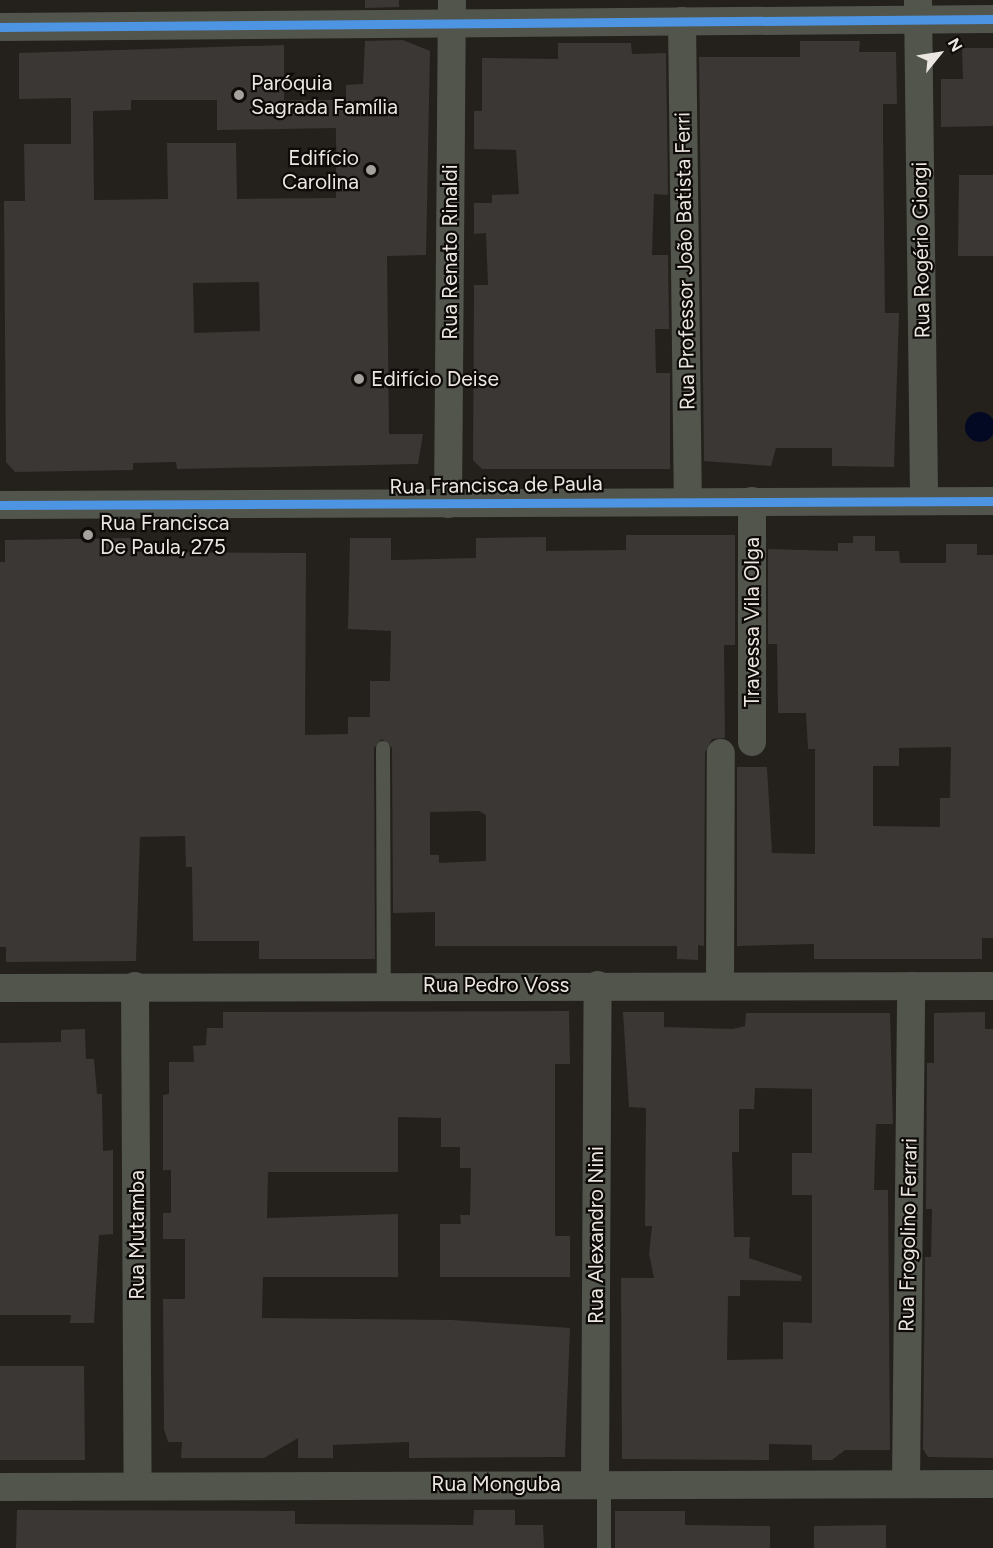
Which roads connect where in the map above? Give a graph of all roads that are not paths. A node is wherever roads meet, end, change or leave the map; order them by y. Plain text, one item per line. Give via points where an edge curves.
1 (918, 10) edge
2 (452, 12) edge
3 (993, 19) edge
4 (682, 21) junction
5 (0, 27) edge
6 (688, 501) junction
7 (752, 501) junction
8 (924, 501) junction
9 (993, 501) edge
10 (0, 504) edge
11 (448, 504) junction
12 (752, 742) dead end
13 (383, 748) dead end
14 (721, 753) dead end
15 (384, 985) junction
16 (598, 985) junction
17 (720, 985) junction
18 (135, 986) junction
19 (910, 986) junction
20 (993, 986) edge
21 (0, 988) edge
22 (906, 1483) junction
23 (138, 1484) junction
24 (600, 1484) junction
25 (993, 1484) edge
26 (0, 1487) edge
27 (604, 1548) edge

1 - 3 street
1 - 4 street
1 - 8 street, Rua Rogério Giorgi
2 - 4 street
2 - 5 street
2 - 11 street, Rua Renato Rinaldi
4 - 6 street, Rua Professor João Batista Ferri
6 - 7 street, Rua Francisca de Paula
6 - 11 street, Rua Francisca de Paula
7 - 8 street, Rua Francisca de Paula
7 - 12 street, Travessa Vila Olga
8 - 9 street, Rua Francisca de Paula
10 - 11 street, Rua Francisca de Paula
13 - 15 lane
14 - 17 street
15 - 16 street, Rua Pedro Voss
15 - 18 street, Rua Pedro Voss
16 - 17 street, Rua Pedro Voss
16 - 24 street, Rua Alexandro Nini
17 - 19 street, Rua Pedro Voss
18 - 21 street, Rua Pedro Voss
18 - 23 street, Rua Mutamba
19 - 20 street, Rua Pedro Voss
19 - 22 street, Rua Frogolino Ferrari
22 - 24 street, Rua Monguba
22 - 25 street, Rua Monguba
23 - 24 street, Rua Monguba
23 - 26 street, Rua Monguba
24 - 27 lane

